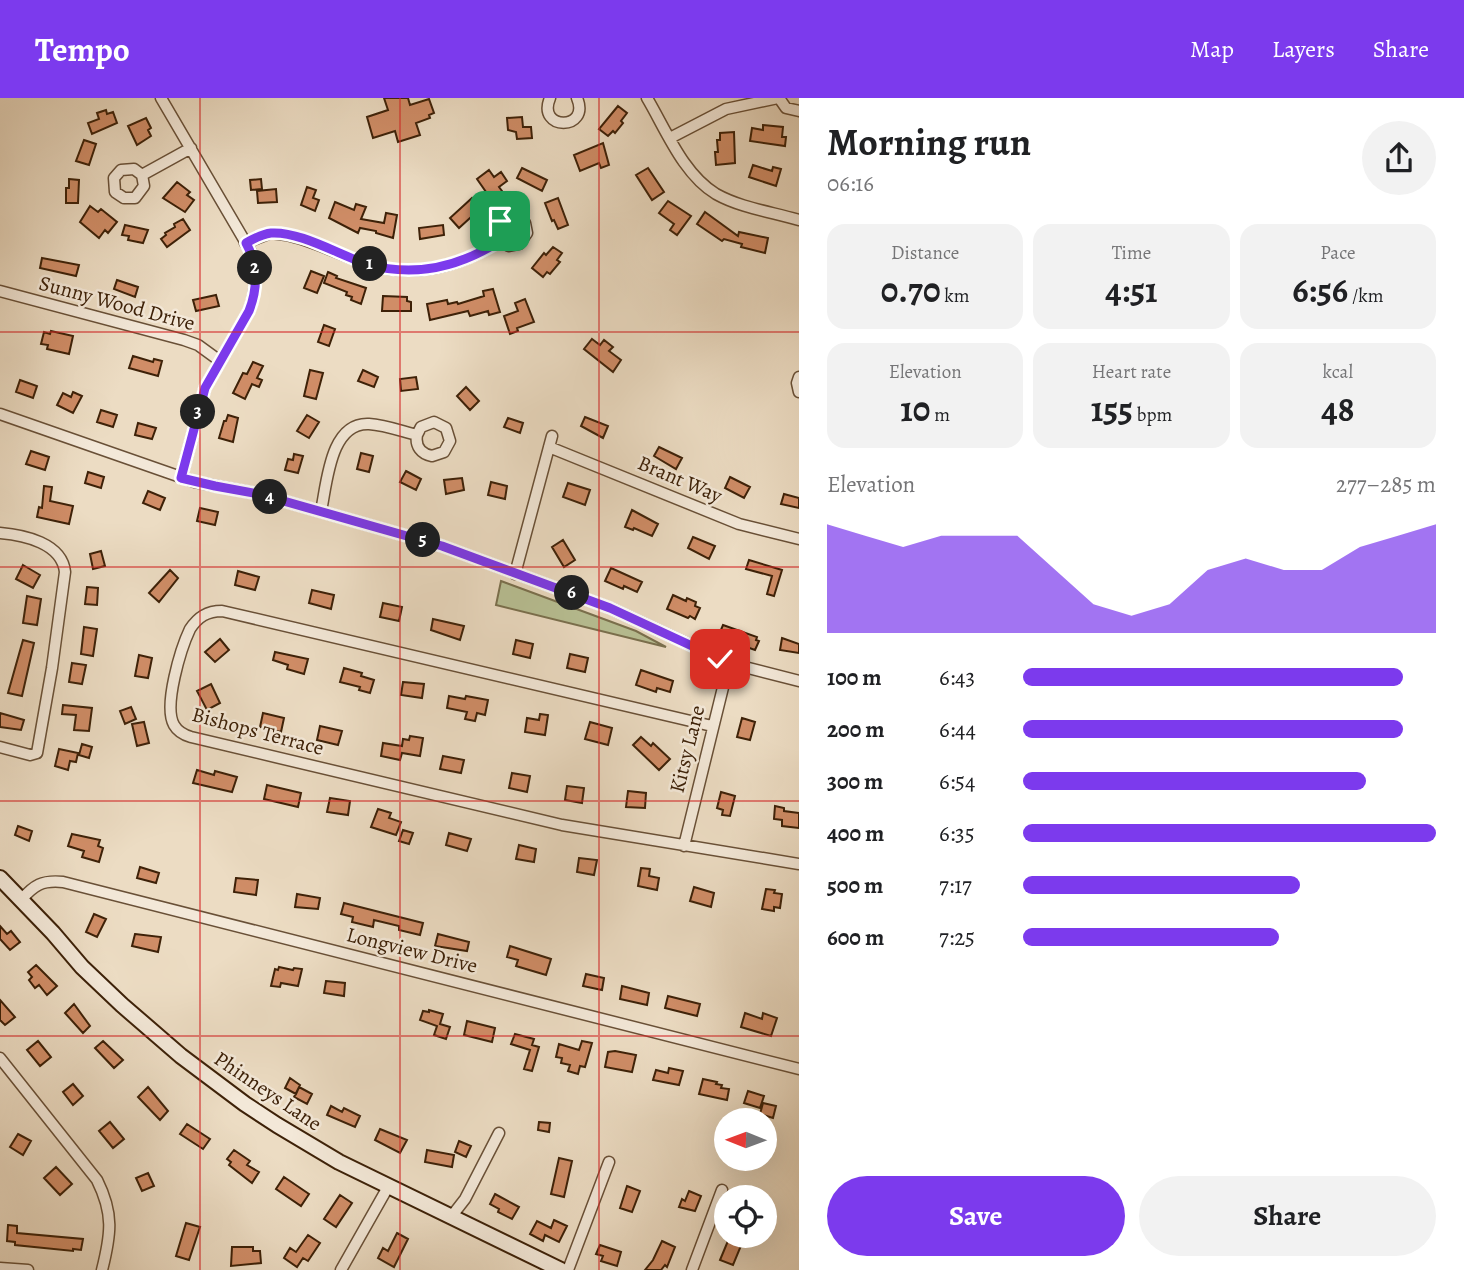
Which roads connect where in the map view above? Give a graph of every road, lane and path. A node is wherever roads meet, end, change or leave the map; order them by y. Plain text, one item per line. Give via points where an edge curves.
1 (161, 98) edge
2 (550, 98) edge
3 (578, 98) edge
4 (647, 98) edge
5 (779, 98) edge
6 (799, 111) edge
7 (670, 138) junction
8 (191, 148) junction
9 (142, 175) dead end
10 (799, 220) edge
11 (500, 241) dead end
12 (246, 243) junction
13 (0, 291) edge
14 (220, 361) junction
15 (799, 377) edge
16 (799, 392) edge
17 (0, 414) edge
18 (416, 435) dead end
19 (552, 436) dead end
20 (549, 447) junction
21 (181, 478) junction
22 (321, 511) junction
23 (0, 533) edge
24 (799, 538) edge
25 (515, 574) junction
26 (729, 663) junction
27 (799, 681) edge
28 (712, 726) junction
29 (0, 747) edge
30 (684, 846) junction
31 (799, 864) edge
32 (0, 878) edge
33 (21, 900) junction
34 (0, 1058) edge
35 (799, 1069) edge
36 (499, 1133) dead end
37 (608, 1162) dead end
38 (388, 1187) junction
39 (714, 1211) edge
40 (451, 1217) junction
41 (0, 1268) edge
42 (28, 1270) edge
43 (102, 1270) edge
44 (341, 1270) edge
45 (561, 1270) edge
46 (568, 1270) edge
47 (692, 1270) edge

1 - 8 street
2 - 3 street via 549,115 564,123 578,115
4 - 7 street
5 - 6 street via 786,108
5 - 7 street via 726,109
7 - 10 street via 691,170 717,194
8 - 9 street
8 - 12 street
11 - 12 street via 459,262 411,270 367,264 286,235 271,233
12 - 14 street via 254,264 253,300
13 - 14 street, Sunny Wood Drive via 184,340
14 - 21 street via 200,402
15 - 16 street
17 - 21 street
18 - 22 street via 368,424 348,430 335,451
19 - 20 street
20 - 24 street, Brant Way via 725,519
20 - 25 street
21 - 22 street
22 - 25 street via 407,534
23 - 29 street via 41,543 61,558 65,572 37,753
25 - 26 street via 610,608
26 - 27 street
26 - 28 street, Kitsy Lane
28 - 30 street, Kitsy Lane
28 - 30 street, Bishops Terrace via 222,611 207,613 190,629 172,692 172,719 185,736 533,818
30 - 31 street, Bishops Terrace
32 - 33 main road, Phinneys Lane
33 - 35 street, Longview Drive via 41,882 63,882
33 - 38 main road, Phinneys Lane via 82,967 190,1063 276,1125
34 - 43 street via 97,1180 111,1225
36 - 40 street
37 - 46 street
38 - 40 main road, Phinneys Lane
38 - 44 street
39 - 47 street
40 - 45 main road, Phinneys Lane
41 - 42 street

